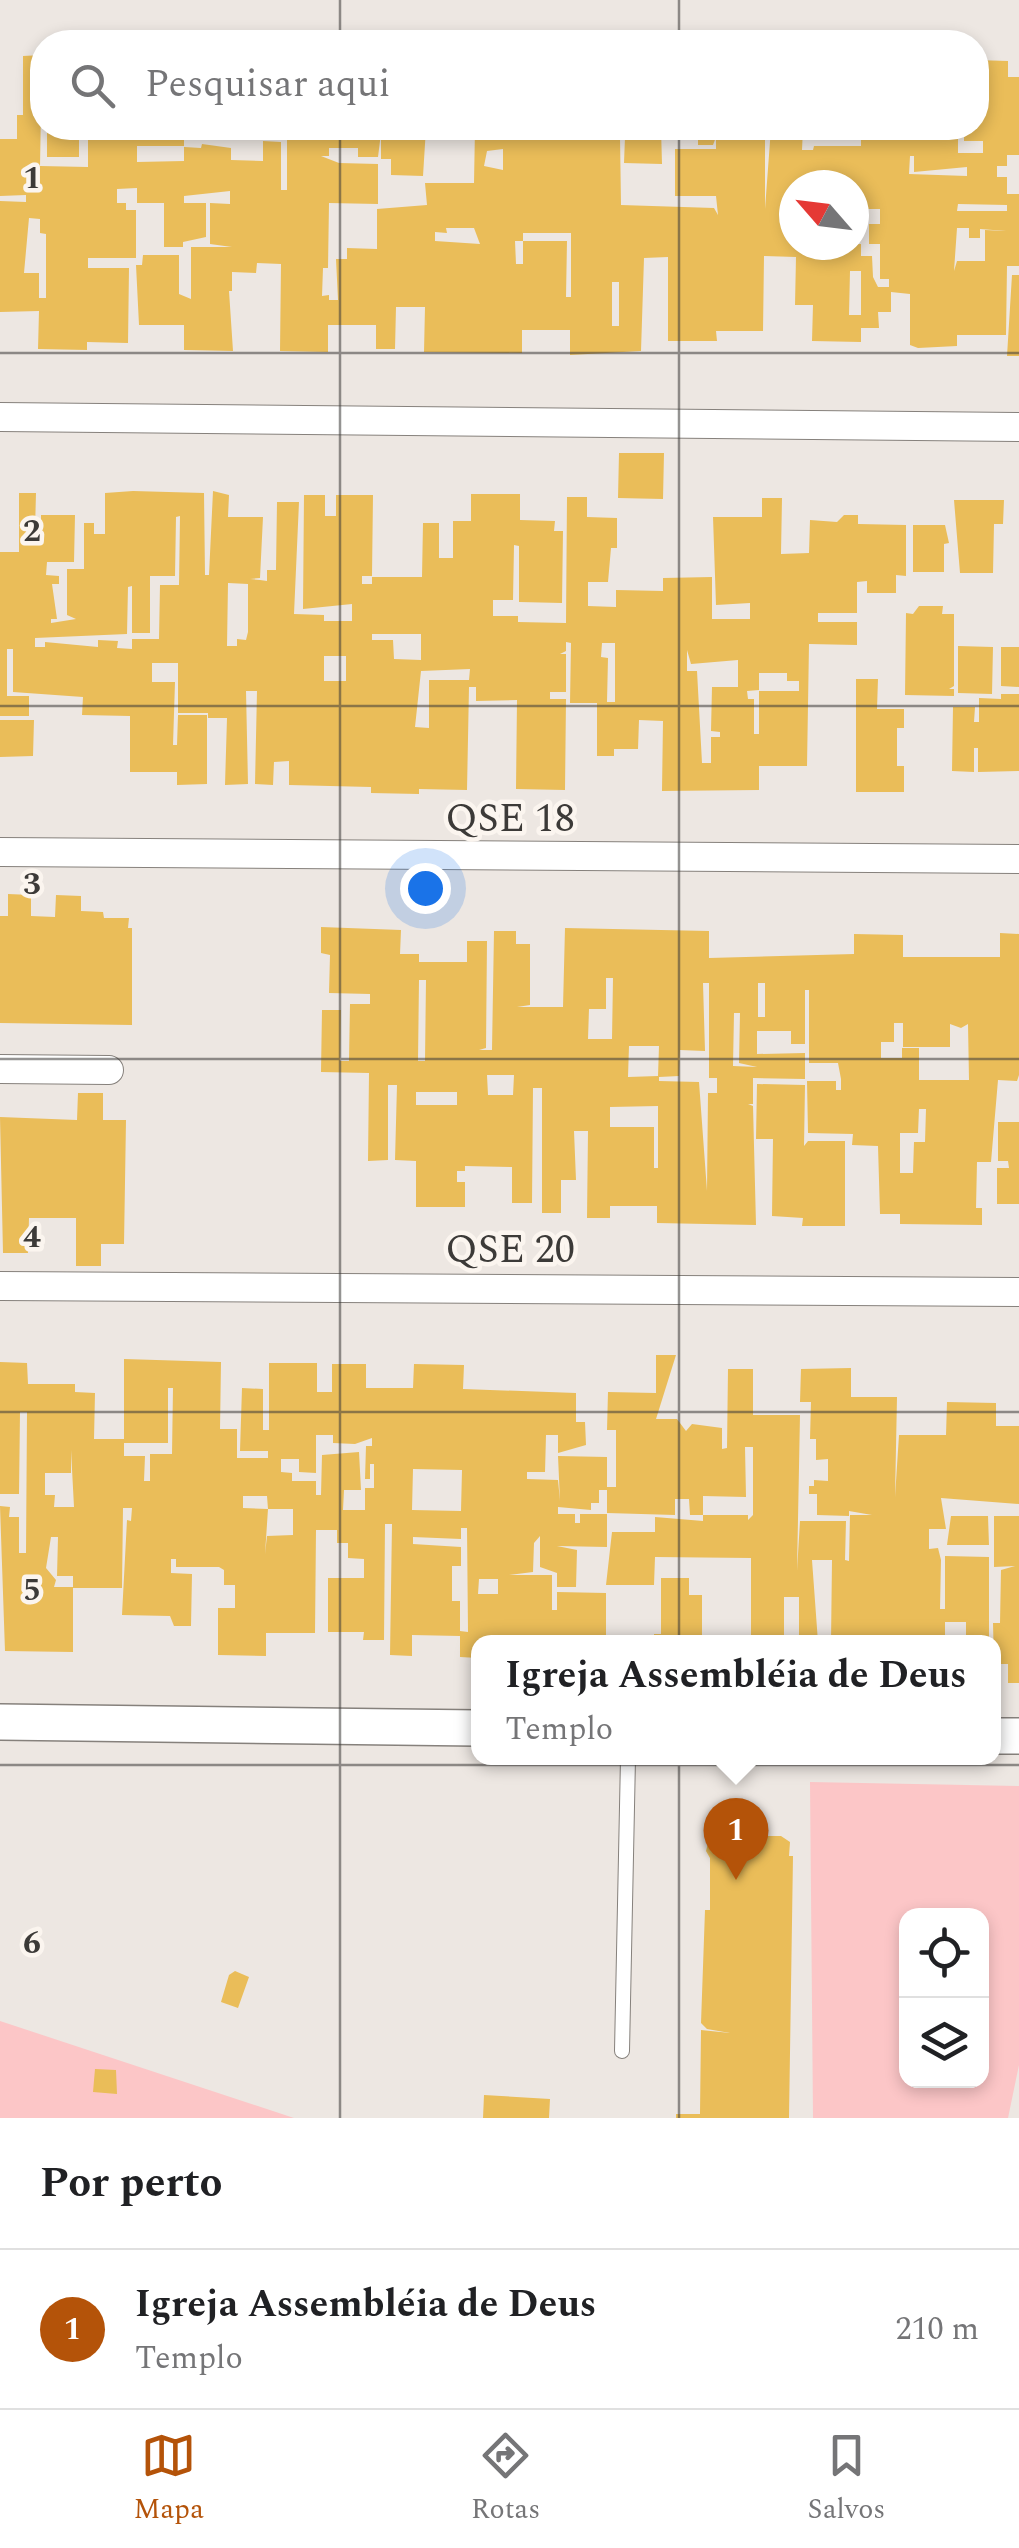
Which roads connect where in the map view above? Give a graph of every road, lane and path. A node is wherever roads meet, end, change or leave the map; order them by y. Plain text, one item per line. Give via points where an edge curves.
1 (0, 417) edge
2 (1019, 427) edge
3 (0, 852) edge
4 (1019, 859) edge
5 (0, 1069) edge
6 (109, 1070) dead end
7 (0, 1286) edge
8 (1019, 1292) edge
9 (0, 1722) edge
10 (471, 1728) edge
11 (628, 1765) edge
12 (622, 2050) dead end

1 - 2 street
3 - 4 street, QSE 18
5 - 6 street
7 - 8 street, QSE 20
9 - 10 street
11 - 12 lane

